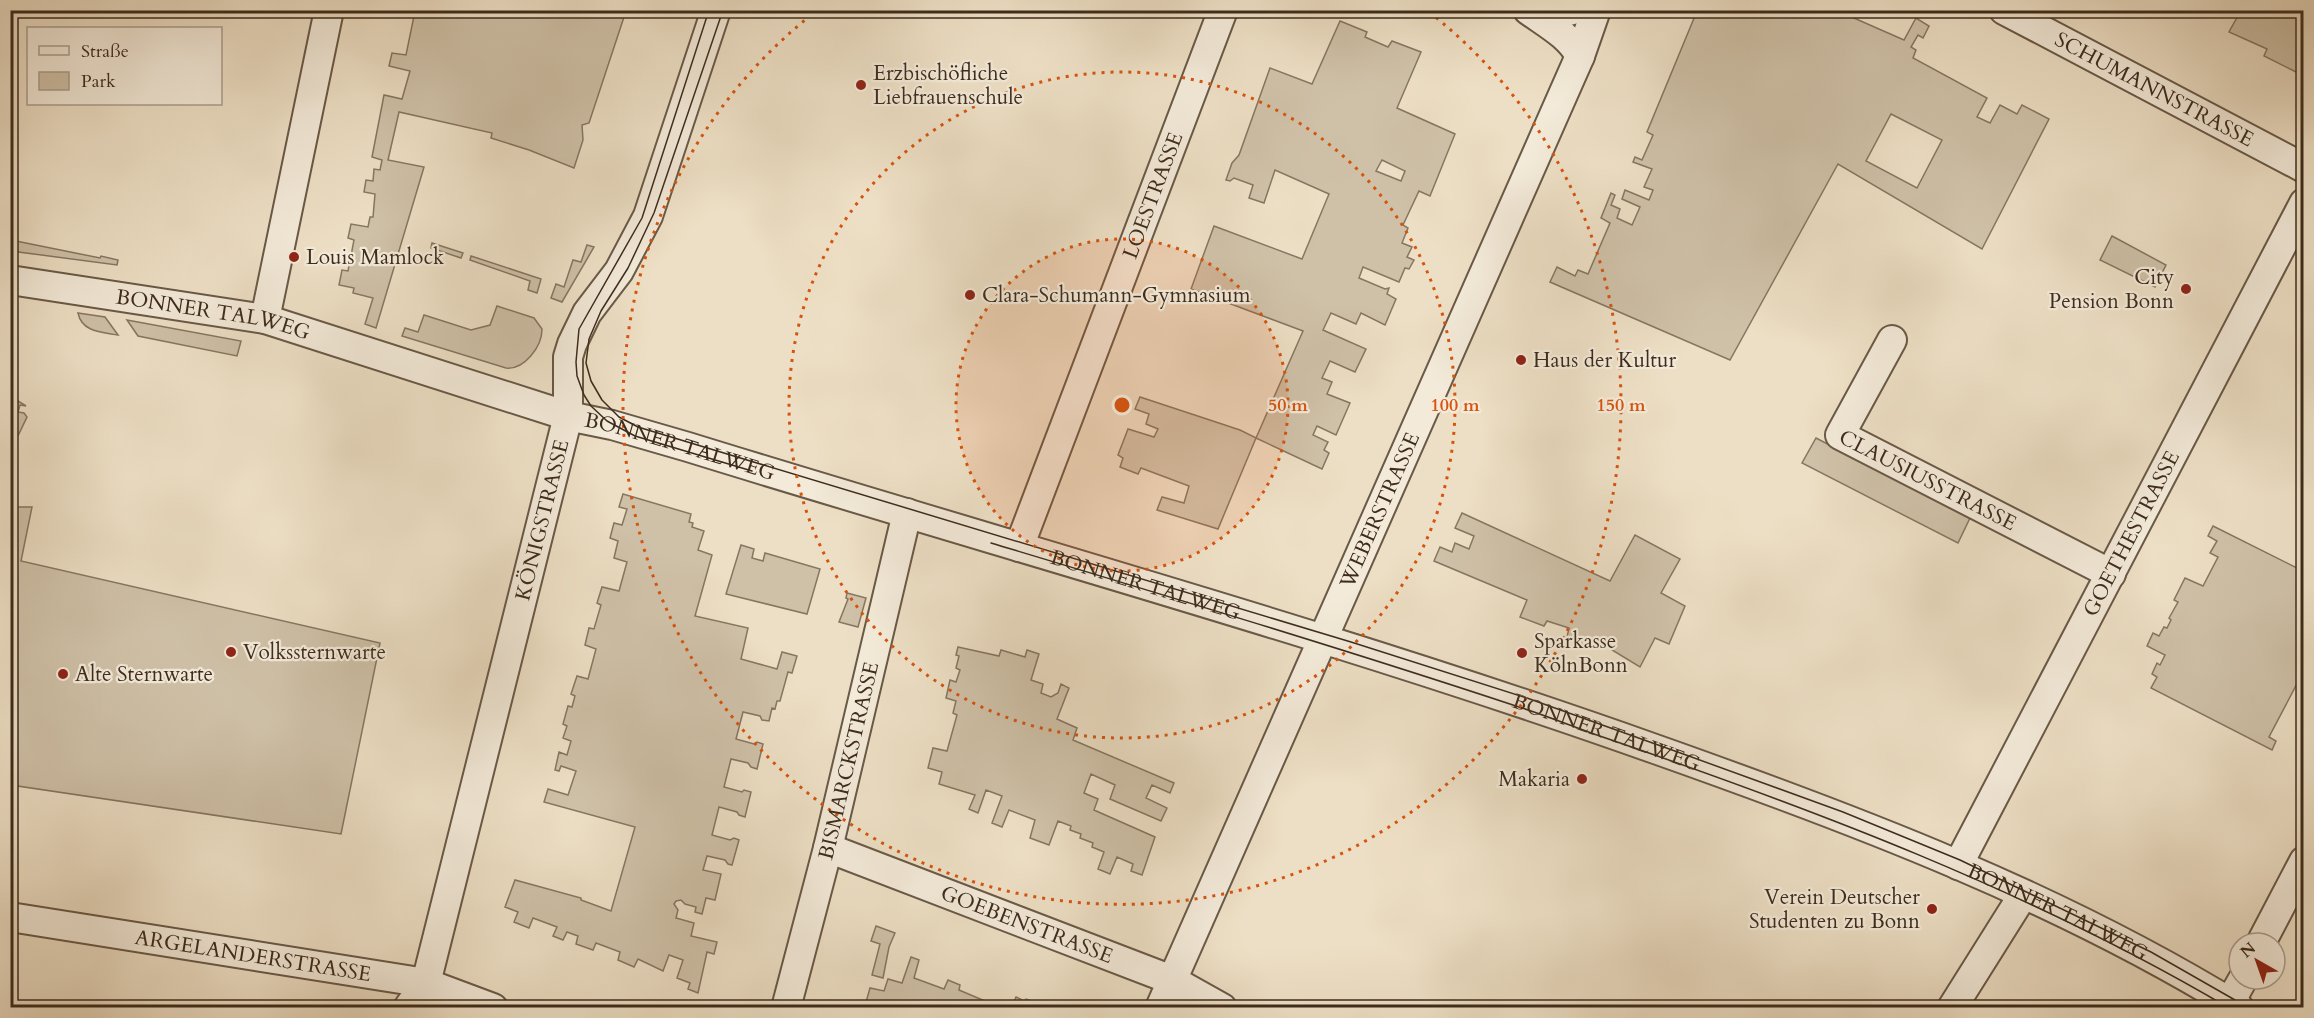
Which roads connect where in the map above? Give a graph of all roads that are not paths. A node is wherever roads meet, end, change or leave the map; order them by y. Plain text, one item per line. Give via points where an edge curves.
1 (329, 10) edge
2 (716, 10) edge
3 (1223, 10) edge
4 (1528, 10) edge
5 (1573, 10) edge
6 (1596, 10) edge
7 (2004, 10) edge
8 (1580, 56) junction
9 (2304, 168) edge
10 (2304, 203) edge
11 (10, 280) edge
12 (264, 319) junction
13 (1892, 340) dead end
14 (568, 416) junction
15 (907, 513) junction
16 (1019, 547) junction
17 (2111, 574) junction
18 (1323, 638) junction
19 (828, 848) junction
20 (2304, 861) edge
21 (1958, 865) junction
22 (2023, 895) junction
23 (10, 917) edge
24 (2268, 931) edge
25 (1172, 980) junction
26 (426, 983) junction
27 (2237, 996) edge
28 (408, 1008) edge
29 (493, 1008) edge
30 (786, 1008) edge
31 (1160, 1008) edge
32 (1222, 1008) edge
33 (1952, 1008) edge

1 - 12 street
2 - 14 street, KÖNIGSTRASSE via 648,216 620,271 587,313 572,344 568,357
3 - 16 street, LOESTRASSE
4 - 5 street via 1557,14
4 - 8 street via 1564,35
6 - 8 street, WEBERSTRASSE
7 - 9 street, SCHUMANNSTRASSE
8 - 18 street, WEBERSTRASSE
10 - 17 street, GOETHESTRASSE
11 - 12 street, BONNER TALWEG
12 - 14 street, BONNER TALWEG
13 - 17 street, CLAUSIUSSTRASSE via 1840,435
14 - 15 street, BONNER TALWEG via 612,424
14 - 26 street, KÖNIGSTRASSE
15 - 16 street, BONNER TALWEG
15 - 19 street, BISMARCKSTRASSE
16 - 18 street, BONNER TALWEG
17 - 21 street, GOETHESTRASSE
18 - 21 street, BONNER TALWEG via 1514,700 1840,815
18 - 25 street, WEBERSTRASSE
19 - 25 street, GOEBENSTRASSE
19 - 30 street, BISMARCKSTRASSE
20 - 24 street
21 - 22 street, BONNER TALWEG
22 - 27 street, BONNER TALWEG
22 - 33 street
23 - 26 street, ARGELANDERSTRASSE
25 - 31 street, WEBERSTRASSE
25 - 32 street, GOEBENSTRASSE
26 - 28 street, KÖNIGSTRASSE
26 - 29 street, ARGELANDERSTRASSE

